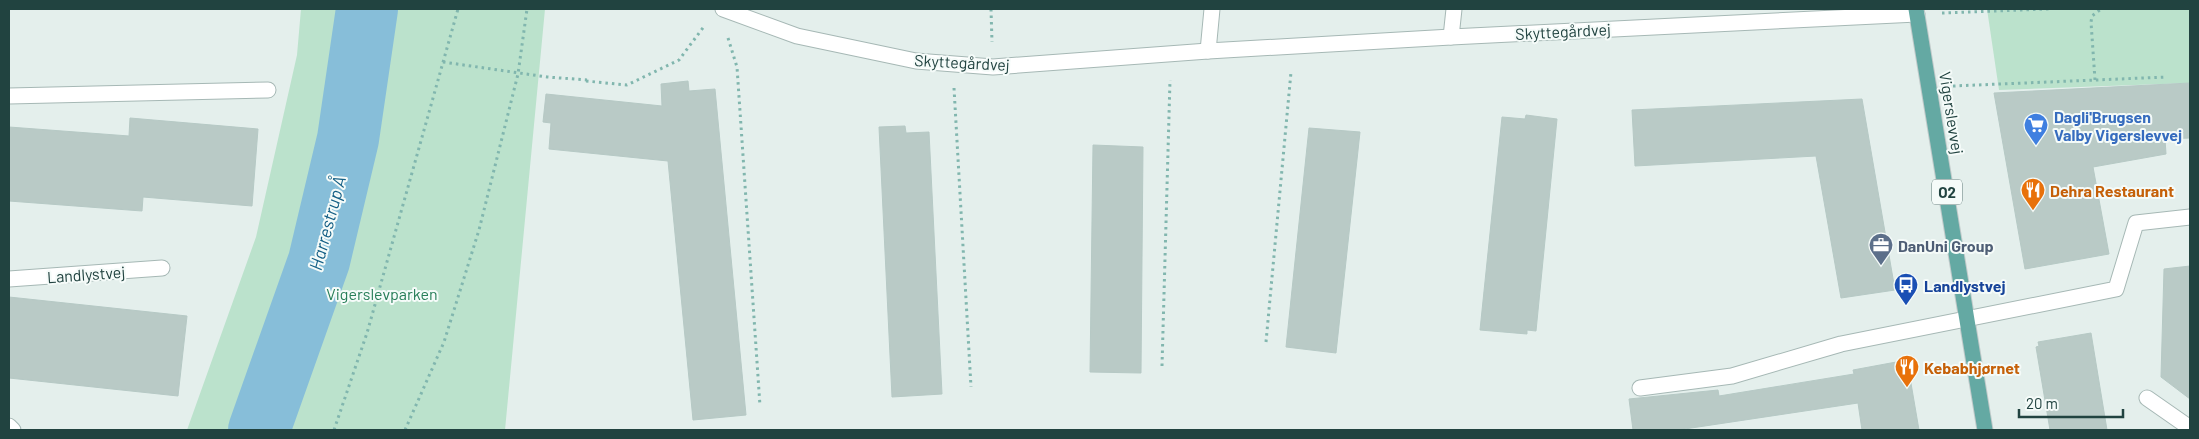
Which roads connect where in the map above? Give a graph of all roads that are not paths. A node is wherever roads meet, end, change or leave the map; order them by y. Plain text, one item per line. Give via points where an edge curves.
1 (723, 9) edge
2 (1212, 9) edge
3 (1454, 9) edge
4 (1917, 11) edge
5 (1451, 37) junction
6 (1208, 51) junction
7 (268, 90) dead end
8 (9, 96) edge
9 (2190, 217) edge
10 (162, 268) dead end
11 (9, 279) edge
12 (1968, 319) junction
13 (1640, 388) dead end
14 (2147, 398) dead end
15 (9, 426) edge
16 (2190, 428) edge
17 (13, 430) edge
18 (1985, 430) edge

1 - 6 street, Skyttegårdvej via 797,36 916,61 953,65 993,67
2 - 6 street
3 - 5 street
4 - 5 street, Skyttegårdvej
4 - 12 main road, Vigerslevvej / O2
5 - 6 street, Skyttegårdvej
7 - 8 street
9 - 12 street via 2136,223 2116,289
10 - 11 street, Landlystvej
12 - 13 street via 1841,344 1732,376
12 - 18 main road, Vigerslevvej / O2
14 - 16 street
15 - 17 street

